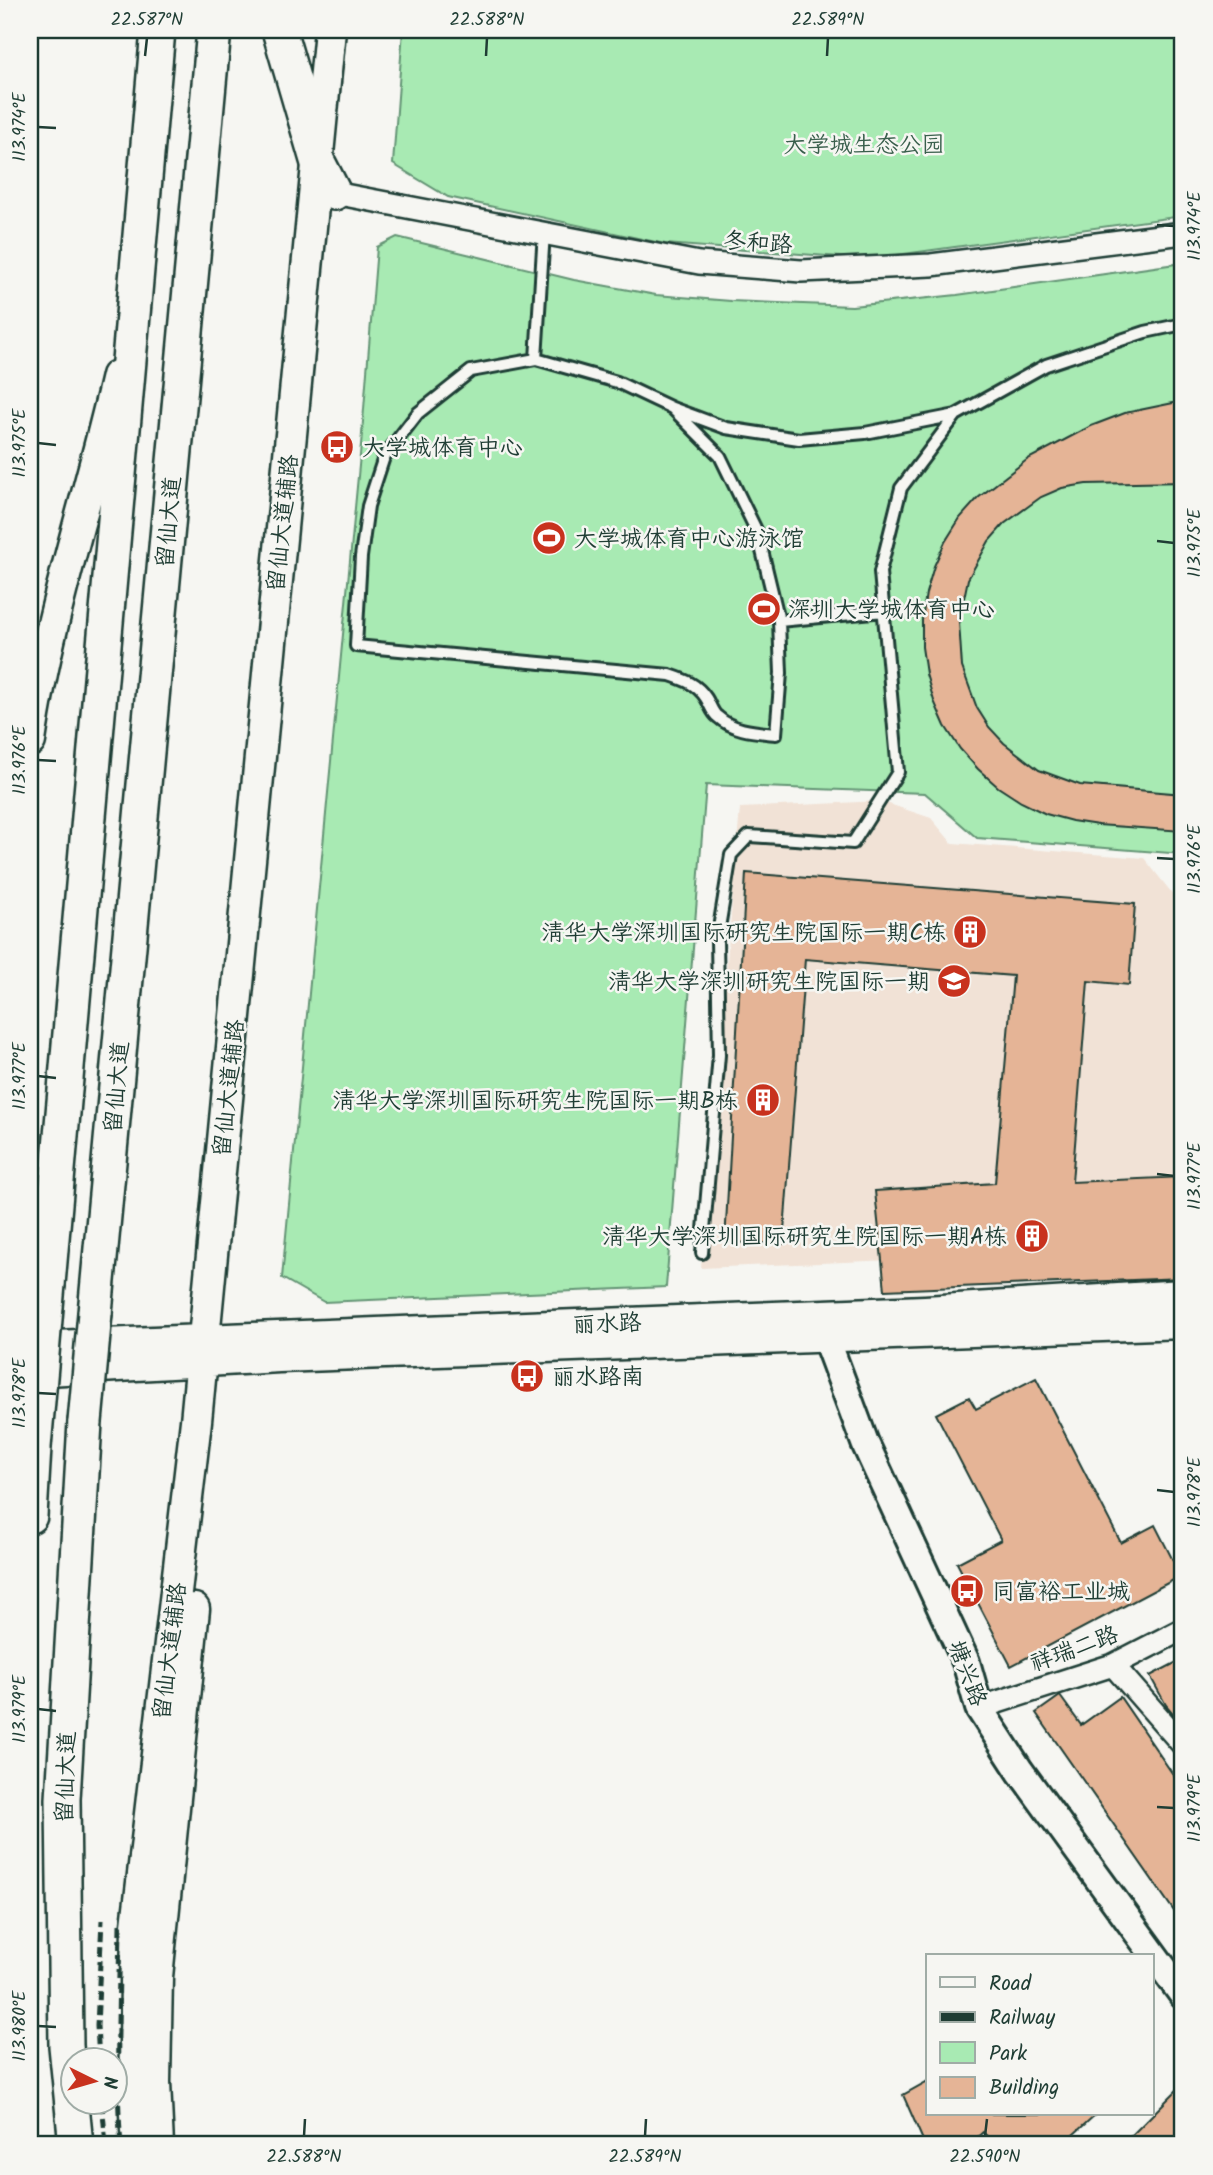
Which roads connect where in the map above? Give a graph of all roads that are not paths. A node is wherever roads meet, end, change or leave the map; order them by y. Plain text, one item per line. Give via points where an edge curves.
1 (158, 30) edge
2 (214, 30) edge
3 (279, 30) edge
4 (330, 30) edge
5 (350, 30) edge
6 (317, 160) junction
7 (334, 193) junction
8 (544, 232) junction
9 (1183, 233) edge
10 (138, 277) junction
11 (1183, 324) edge
12 (536, 359) junction
13 (673, 408) junction
14 (956, 415) junction
15 (884, 611) junction
16 (779, 621) junction
17 (30, 741) edge
18 (702, 1253) dead end
19 (1183, 1295) edge
20 (1183, 1323) edge
21 (821, 1326) junction
22 (30, 1347) edge
23 (211, 1350) junction
24 (30, 1371) edge
25 (30, 1516) edge
26 (1183, 1629) edge
27 (1113, 1665) junction
28 (979, 1709) junction
29 (1183, 1745) edge
30 (1153, 1954) edge
31 (1154, 1955) edge
32 (1183, 1995) edge
33 (76, 2145) edge
34 (137, 2145) edge
35 (158, 2145) edge

1 - 10 main road
2 - 33 main road, 留仙大道, bridge via 85,1422 63,1799 66,2046
3 - 6 main road
4 - 6 main road, 留仙大道辅路
5 - 7 main road, 留仙大道辅路
6 - 7 main road
6 - 23 main road, 留仙大道辅路
7 - 8 street, 冬和路
7 - 23 main road, 留仙大道辅路
8 - 9 street, 冬和路 via 699,263 801,271 931,265
8 - 12 lane
10 - 17 main road via 45,658
10 - 25 main road, bridge
11 - 14 lane via 1046,365
12 - 13 lane via 617,382
12 - 16 lane via 471,371 418,413 384,457 368,506 356,646 670,675 691,682 716,716 731,725 776,734
13 - 14 lane via 726,428 799,439 865,433
13 - 16 lane via 720,456 758,534
14 - 15 lane via 901,488 880,572
15 - 16 lane
15 - 18 lane via 898,772 853,843 749,836 731,855 717,940 719,1055
19 - 21 main road, 丽水路 via 925,1311
20 - 21 main road, 丽水路
21 - 23 main road, 丽水路
21 - 28 street, 塘兴路 via 865,1443 966,1662
22 - 23 main road, 丽水路
23 - 24 main road, 丽水路
23 - 34 main road, 留仙大道辅路 via 136,1925
23 - 35 main road, 留仙大道辅路 via 213,1422 157,1977
26 - 27 street, 祥瑞二路
27 - 28 street, 祥瑞二路
27 - 29 street
28 - 30 street, 塘兴路
31 - 32 street, 塘兴路

